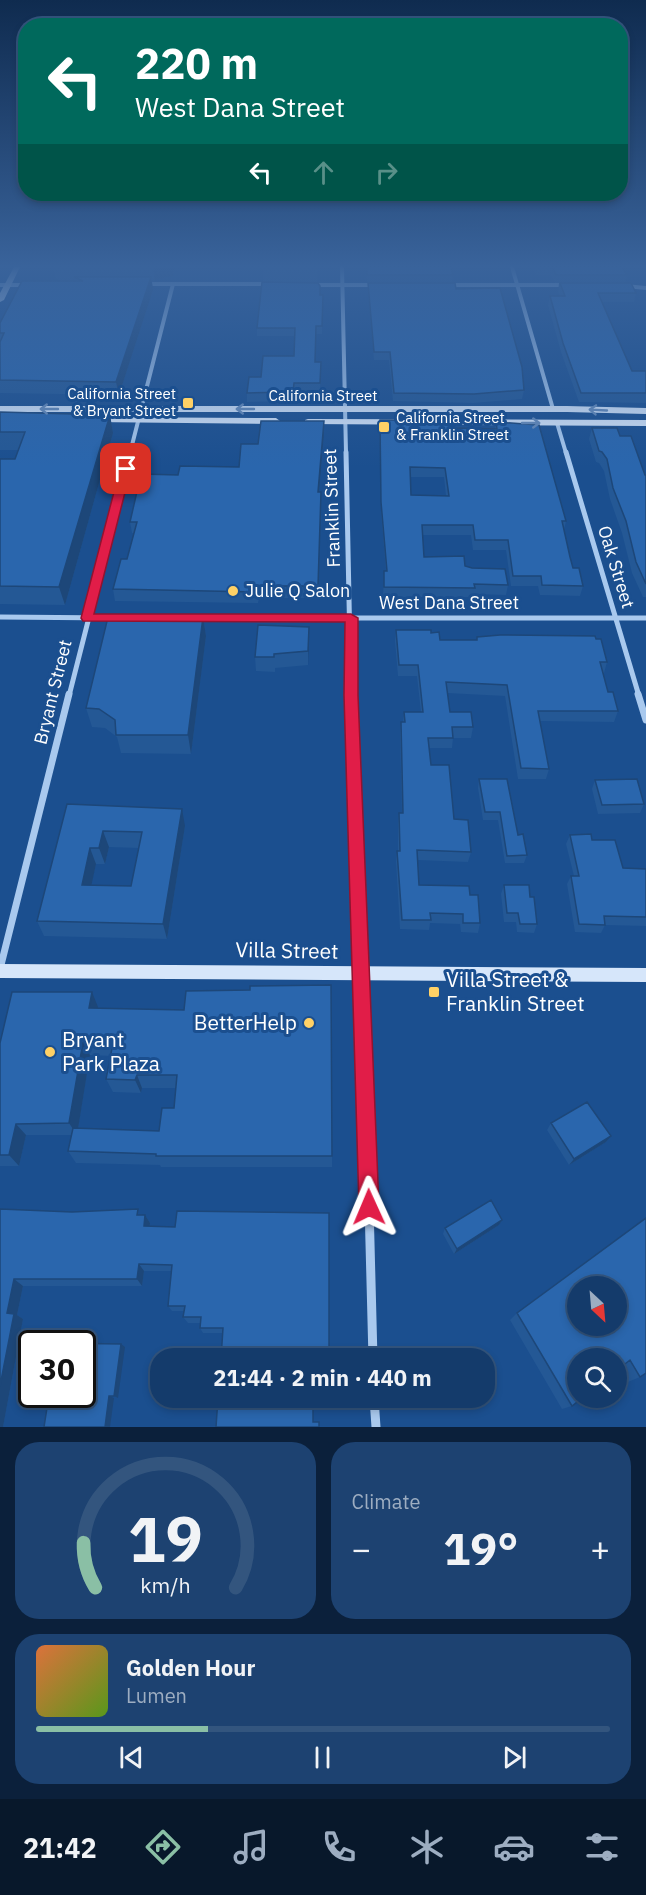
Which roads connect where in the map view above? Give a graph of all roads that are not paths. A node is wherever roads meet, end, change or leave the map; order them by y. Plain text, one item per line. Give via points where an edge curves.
1 (160, 334) edge
2 (344, 334) edge
3 (531, 334) edge
4 (0, 409) edge
5 (141, 409) junction
6 (346, 409) junction
7 (553, 409) junction
8 (646, 411) edge
9 (80, 420) edge
10 (138, 420) junction
11 (346, 422) junction
12 (557, 423) junction
13 (646, 423) edge
14 (0, 617) edge
15 (87, 618) junction
16 (123, 618) edge
17 (190, 618) edge
18 (351, 618) junction
19 (615, 618) junction
20 (646, 618) edge
21 (646, 720) edge
22 (0, 970) edge
23 (362, 973) junction
24 (646, 975) edge
25 (373, 1348) edge
26 (375, 1408) edge
27 (376, 1427) edge

1 - 5 street, Bryant Street
2 - 6 street, Franklin Street
3 - 7 street
5 -> 4 main road, California Street
6 -> 5 main road, California Street
5 - 10 street, Bryant Street
6 - 7 main road, California Street
6 - 11 street, Franklin Street
8 -> 7 main road, California Street
9 - 10 main road, California Street
10 - 11 main road, California Street
10 - 15 street, Bryant Street
11 -> 12 main road, California Street
11 - 18 street, Franklin Street
12 - 13 main road, California Street
12 - 19 street, Oak Street
14 - 15 street
15 - 16 street
15 - 22 street, Bryant Street
17 - 18 street, West Dana Street
18 - 19 street, West Dana Street
18 - 23 street, Franklin Street
19 - 20 street, West Dana Street
19 - 21 street, Oak Street
22 - 23 main road, Villa Street
23 - 24 main road, Villa Street
23 - 25 street, Franklin Street
26 - 27 street

